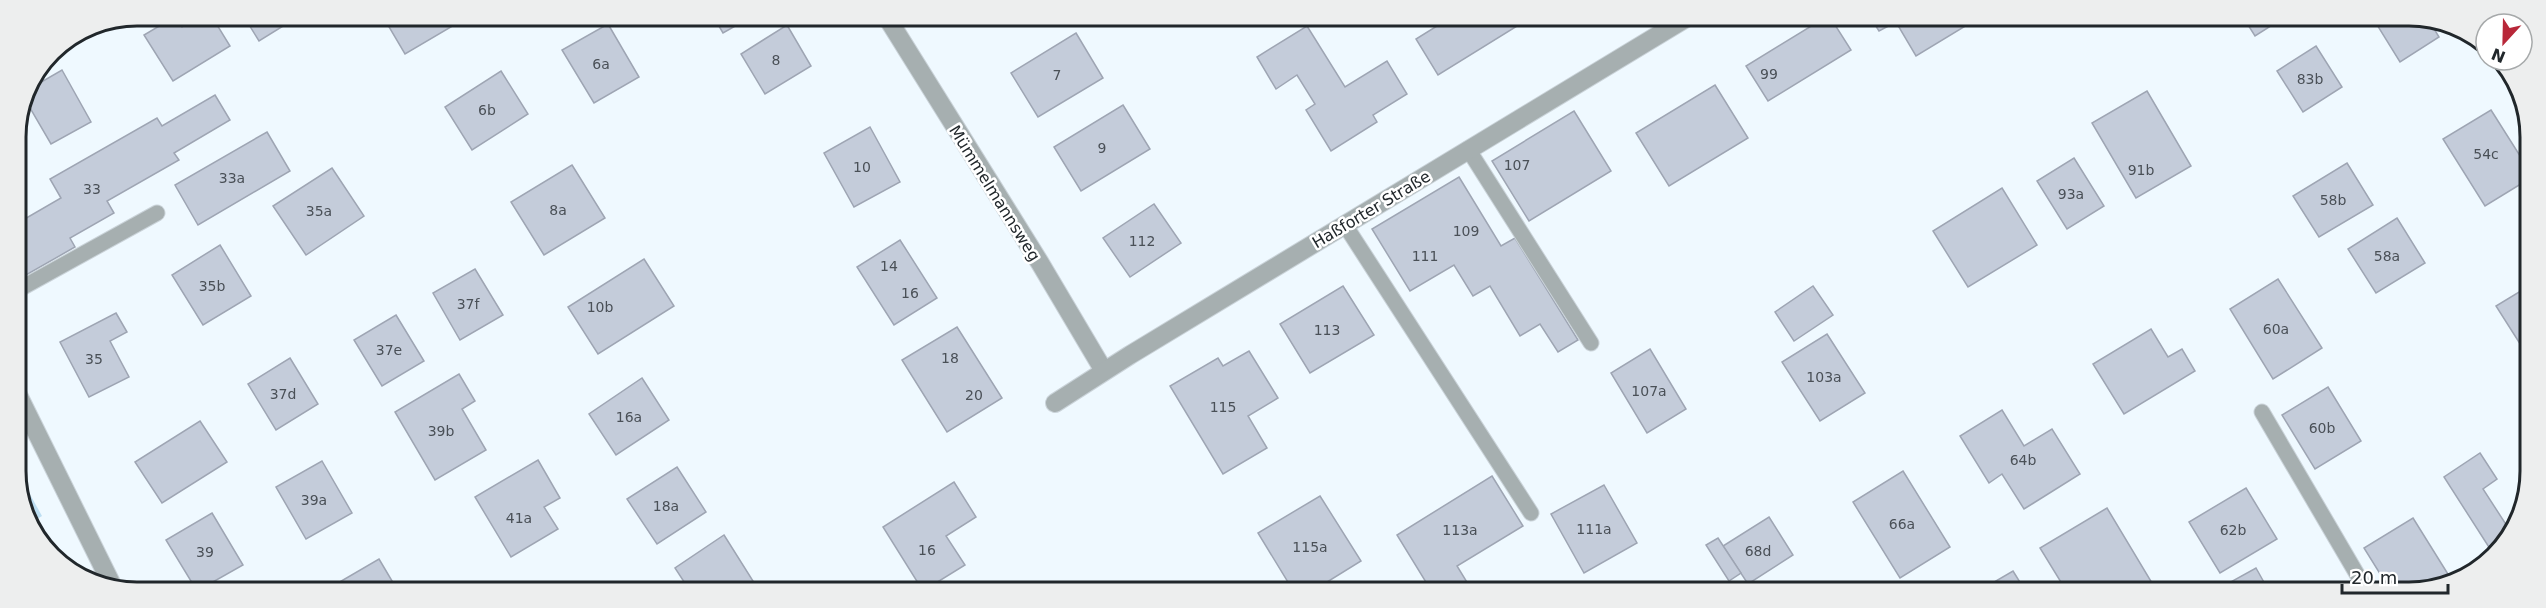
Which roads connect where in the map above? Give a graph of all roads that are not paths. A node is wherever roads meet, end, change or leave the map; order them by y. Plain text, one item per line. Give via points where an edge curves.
1 (892, 26) edge
2 (1673, 26) edge
3 (1468, 149) junction
4 (157, 213) dead end
5 (1345, 225) junction
6 (26, 285) edge
7 (1591, 343) dead end
8 (1104, 371) junction
9 (1055, 403) dead end
10 (2262, 412) dead end
11 (26, 426) edge
12 (1531, 513) dead end
13 (108, 579) edge
14 (2362, 582) edge

1 - 8 street, Mümmelmannsweg
2 - 3 street, Haßforter Straße
3 - 5 street, Haßforter Straße
3 - 7 lane
4 - 6 lane
5 - 8 street, Haßforter Straße
5 - 12 lane
8 - 9 street, Haßforter Straße
10 - 14 lane
11 - 13 street

